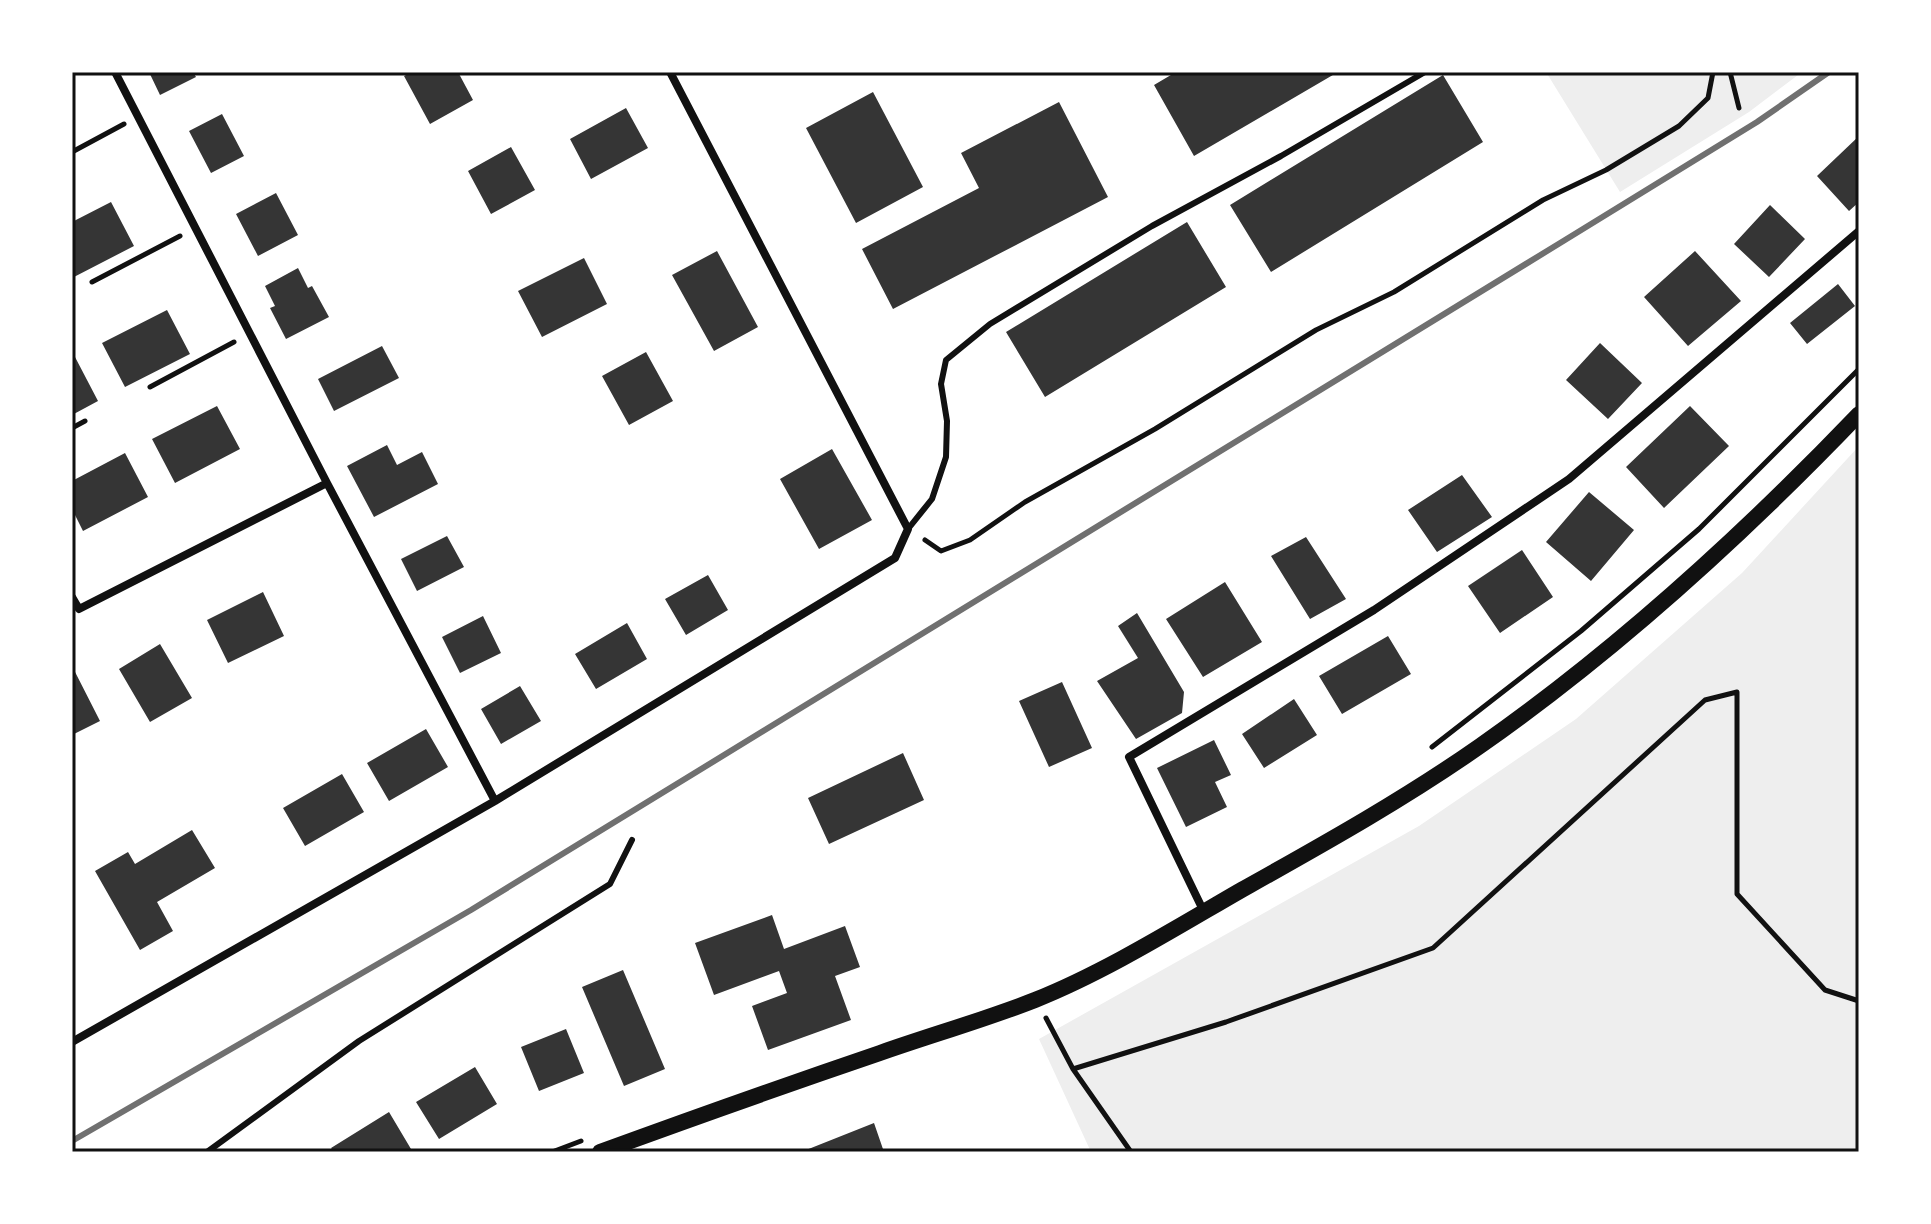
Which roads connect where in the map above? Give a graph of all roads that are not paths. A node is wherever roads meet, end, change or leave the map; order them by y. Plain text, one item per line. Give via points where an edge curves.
1 (115, 72) edge
2 (670, 72) edge
3 (1425, 72) edge
4 (1859, 231) edge
5 (1859, 414) edge
6 (327, 483) junction
7 (908, 529) junction
8 (72, 597) edge
9 (495, 801) junction
10 (632, 840) dead end
11 (1204, 912) junction
12 (72, 1042) edge
13 (207, 1152) edge
14 (600, 1152) edge

1 - 6 street
2 - 7 street
3 - 7 lane via 1138,234 990,324 946,360 941,384 946,457 932,499
4 - 11 street via 1569,479 1374,610 1129,757
5 - 11 main road via 1720,551 1554,690 1402,796
6 - 8 street via 79,609
6 - 9 street
7 - 9 street via 895,558
9 - 12 street
10 - 13 lane via 610,884 359,1041
11 - 14 main road via 1037,999

